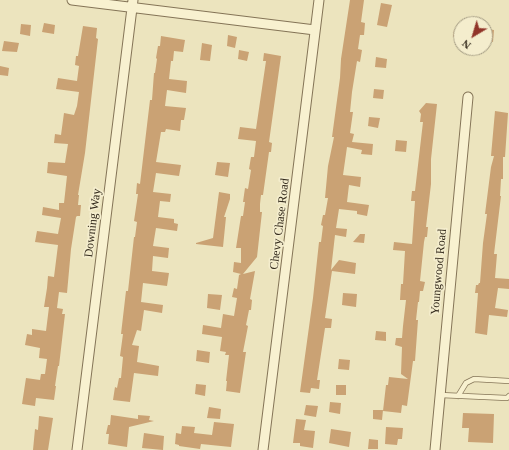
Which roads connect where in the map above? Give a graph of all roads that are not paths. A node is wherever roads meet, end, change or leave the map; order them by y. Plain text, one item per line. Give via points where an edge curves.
1 (72, 0) edge
2 (319, 0) edge
3 (132, 4) edge
4 (315, 30) junction
5 (468, 97) dead end
6 (509, 380) edge
7 (440, 395) junction
8 (458, 396) junction
9 (509, 396) edge
10 (77, 450) edge
11 (263, 450) edge
12 (435, 450) edge

1 - 3 street
2 - 4 street, Chevy Chase Road
3 - 4 street
3 - 10 street, Downing Way
4 - 11 street, Chevy Chase Road
5 - 7 street, Youngwood Road
6 - 8 lane via 474,379 466,383
7 - 8 lane
7 - 12 street, Youngwood Road
8 - 9 lane

